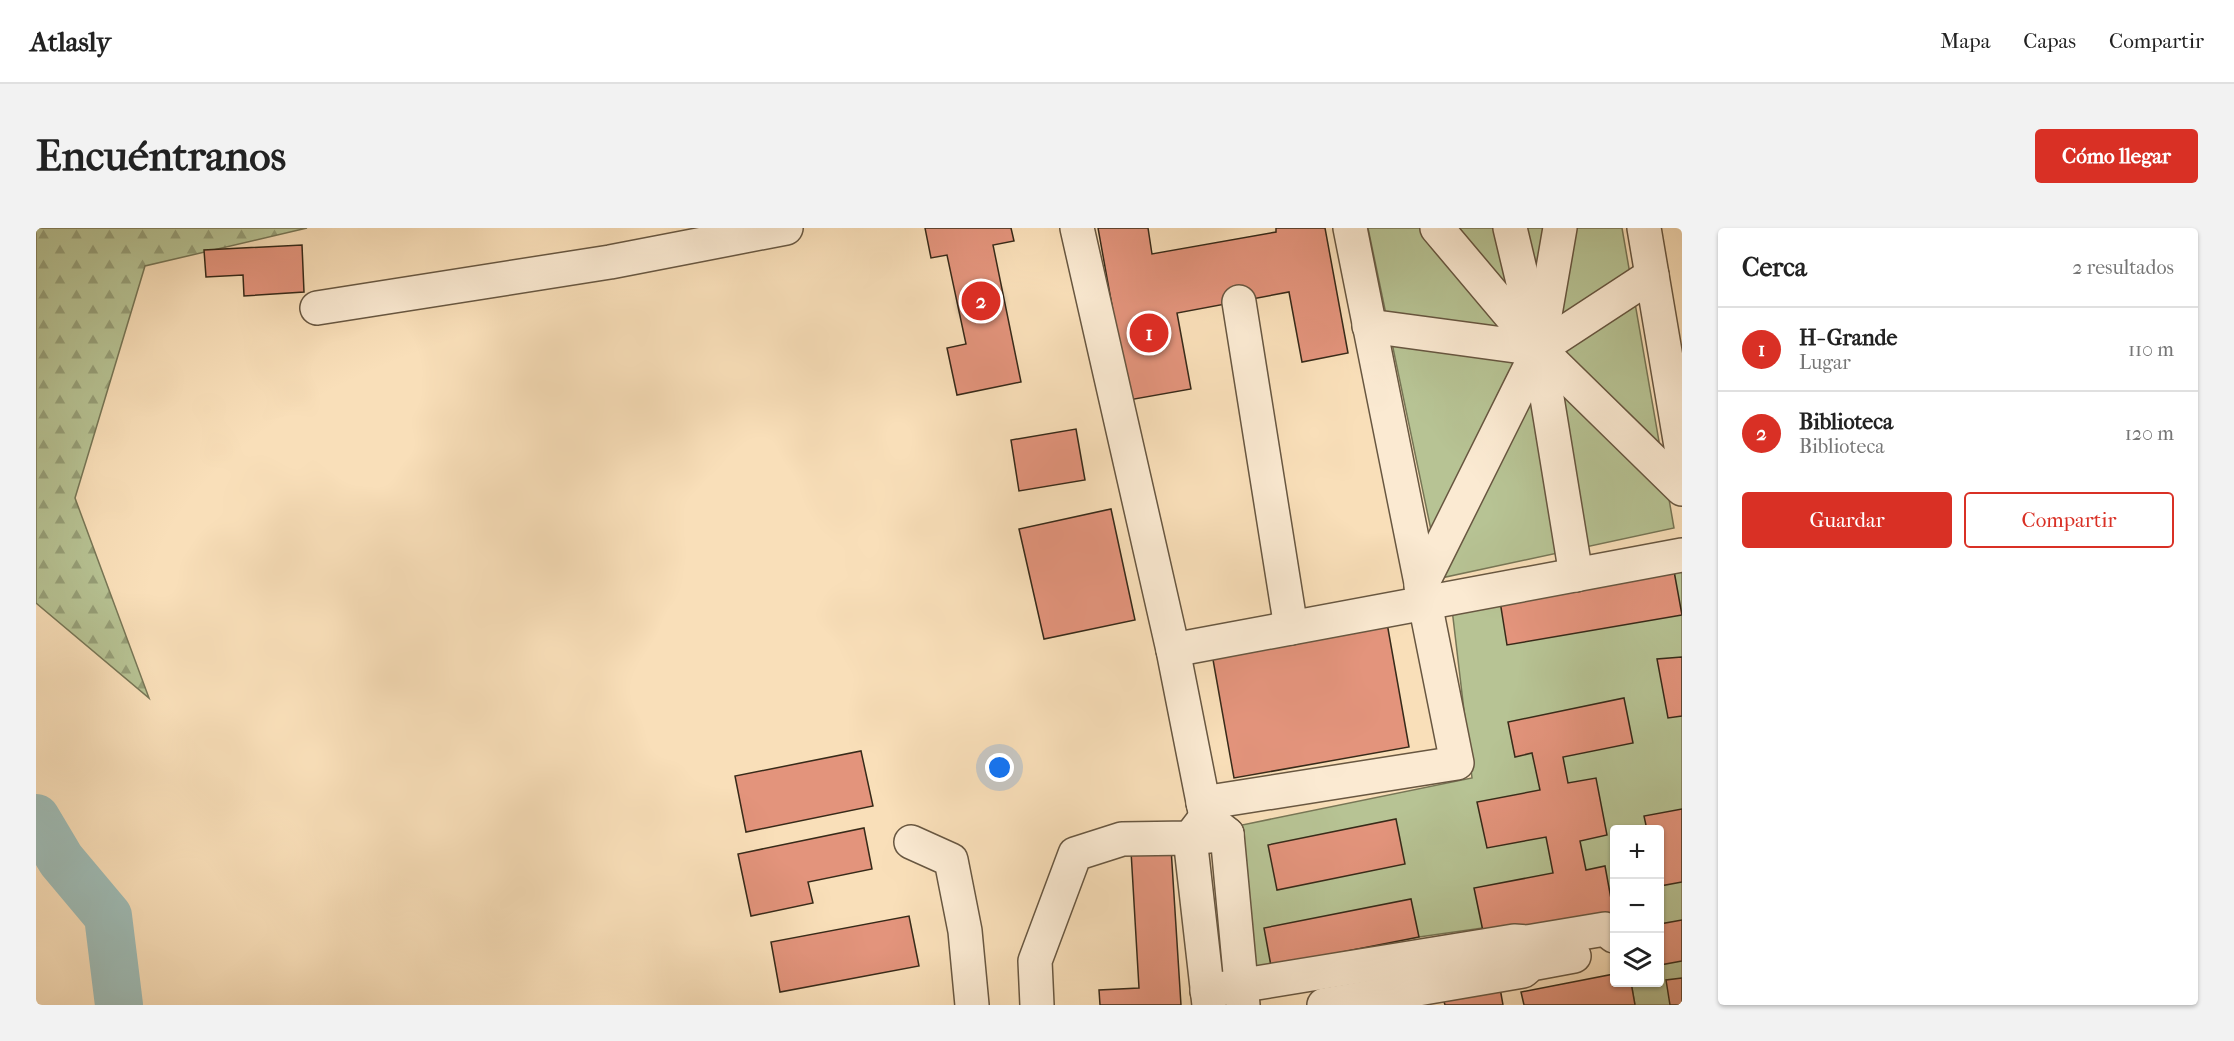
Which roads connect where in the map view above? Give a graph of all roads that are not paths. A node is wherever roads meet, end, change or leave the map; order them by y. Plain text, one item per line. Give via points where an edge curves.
1 (786, 228) edge
2 (1077, 228) edge
3 (1350, 228) edge
4 (1437, 228) edge
5 (1510, 228) edge
6 (1560, 228) edge
7 (1644, 228) edge
8 (1652, 275) junction
9 (1239, 302) dead end
10 (317, 308) dead end
11 (1369, 326) junction
12 (1539, 349) junction
13 (1682, 452) edge
14 (1682, 489) edge
15 (1682, 555) edge
16 (1576, 575) junction
17 (1423, 595) junction
18 (1292, 628) junction
19 (1173, 650) junction
20 (1206, 823) junction
21 (911, 842) dead end
22 (1610, 933) edge
23 (1610, 950) edge
24 (1242, 996) edge
25 (1208, 998) edge
26 (972, 1005) edge
27 (1037, 1005) edge
28 (1324, 1005) edge

1 - 10 street via 610,262
2 - 19 street
3 - 11 street
4 - 12 street
5 - 12 street
6 - 12 street
7 - 8 street
8 - 12 street
8 - 13 street
9 - 18 street
11 - 12 street
11 - 17 street
12 - 14 street
12 - 16 street
12 - 17 street
15 - 16 street
16 - 17 street
17 - 18 street
17 - 20 street via 1457,763
18 - 19 street
19 - 20 street
20 - 24 street
20 - 25 street
20 - 27 street via 1122,839 1075,854 1035,961
21 - 26 street via 951,860
22 - 24 street via 1605,929 1514,941
23 - 28 street via 1531,964 1523,971
24 - 25 street

